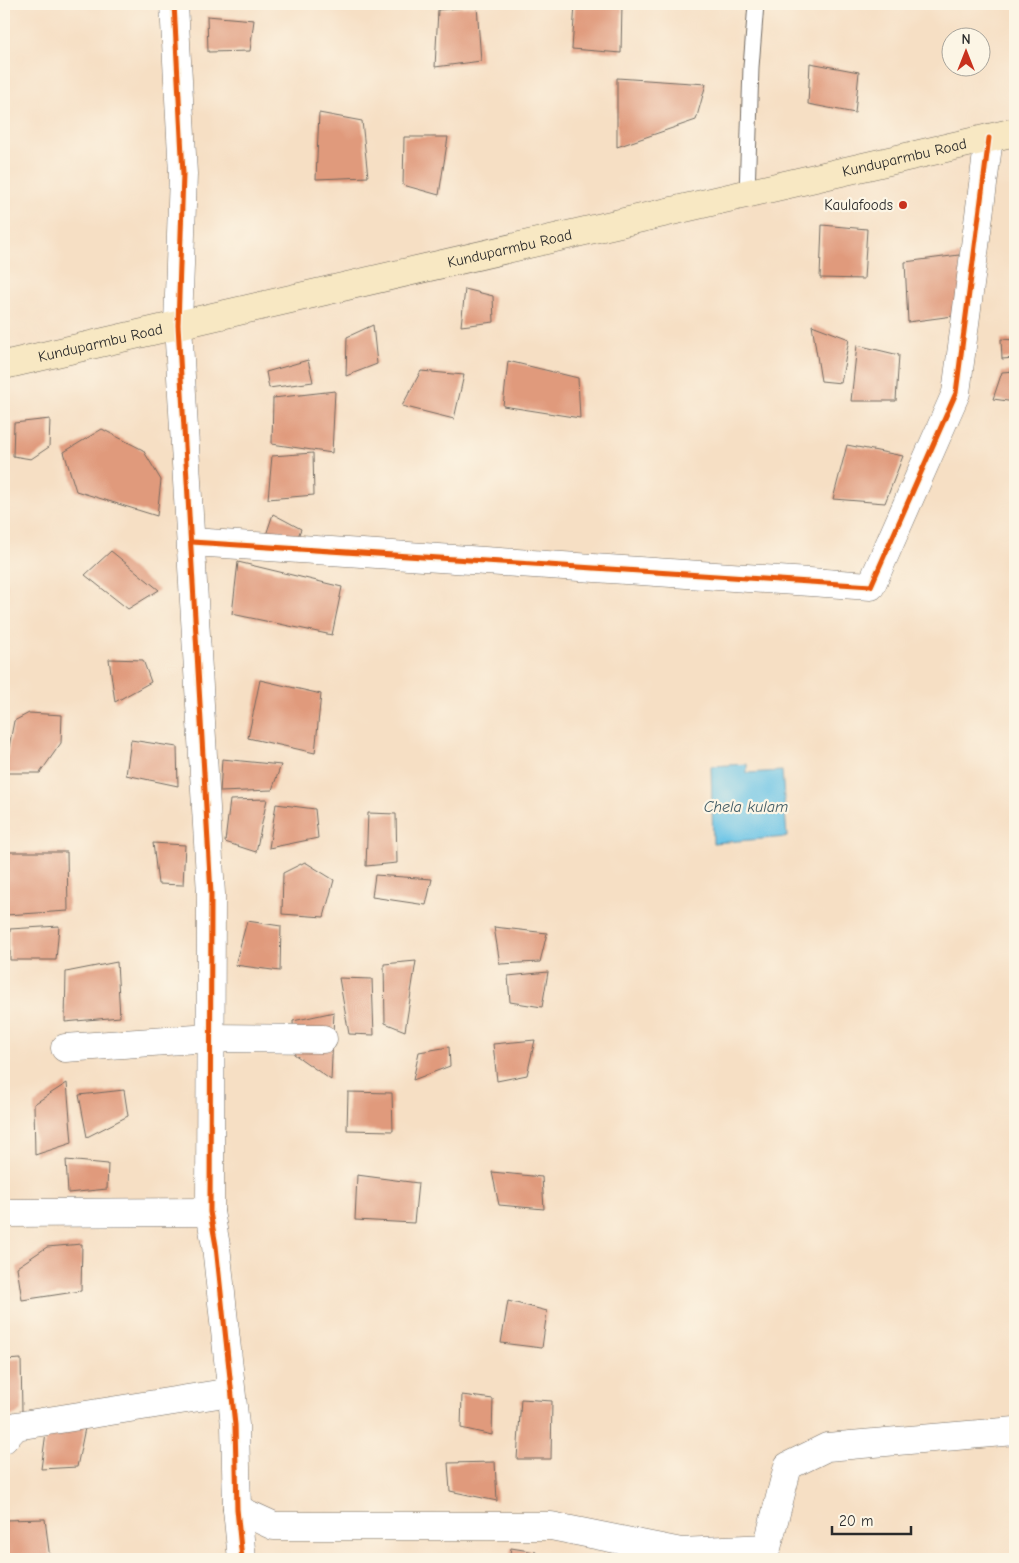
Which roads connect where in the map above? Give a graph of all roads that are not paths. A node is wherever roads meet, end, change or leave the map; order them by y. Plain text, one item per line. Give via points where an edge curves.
1 (174, 4) edge
2 (756, 4) edge
3 (1015, 132) edge
4 (989, 138) junction
5 (747, 194) junction
6 (178, 325) junction
7 (4, 365) edge
8 (192, 542) junction
9 (210, 1038) junction
10 (323, 1039) dead end
11 (65, 1048) dead end
12 (210, 1212) junction
13 (4, 1213) edge
14 (231, 1392) junction
15 (1015, 1431) edge
16 (4, 1439) edge
17 (237, 1509) junction
18 (242, 1559) edge

1 - 6 street via 183,174
2 - 5 lane
3 - 4 main road, Kunduparmbu Road
4 - 5 main road, Kunduparmbu Road
4 - 8 street via 956,393 871,586
5 - 6 main road, Kunduparmbu Road
6 - 7 main road, Kunduparmbu Road
6 - 8 street
8 - 9 street via 211,894
9 - 10 street
9 - 11 street
9 - 12 street
12 - 13 street
12 - 14 street
14 - 16 street via 16,1426
14 - 17 street
15 - 17 street via 827,1447 788,1466 767,1548 681,1552 551,1526 274,1526
17 - 18 street

